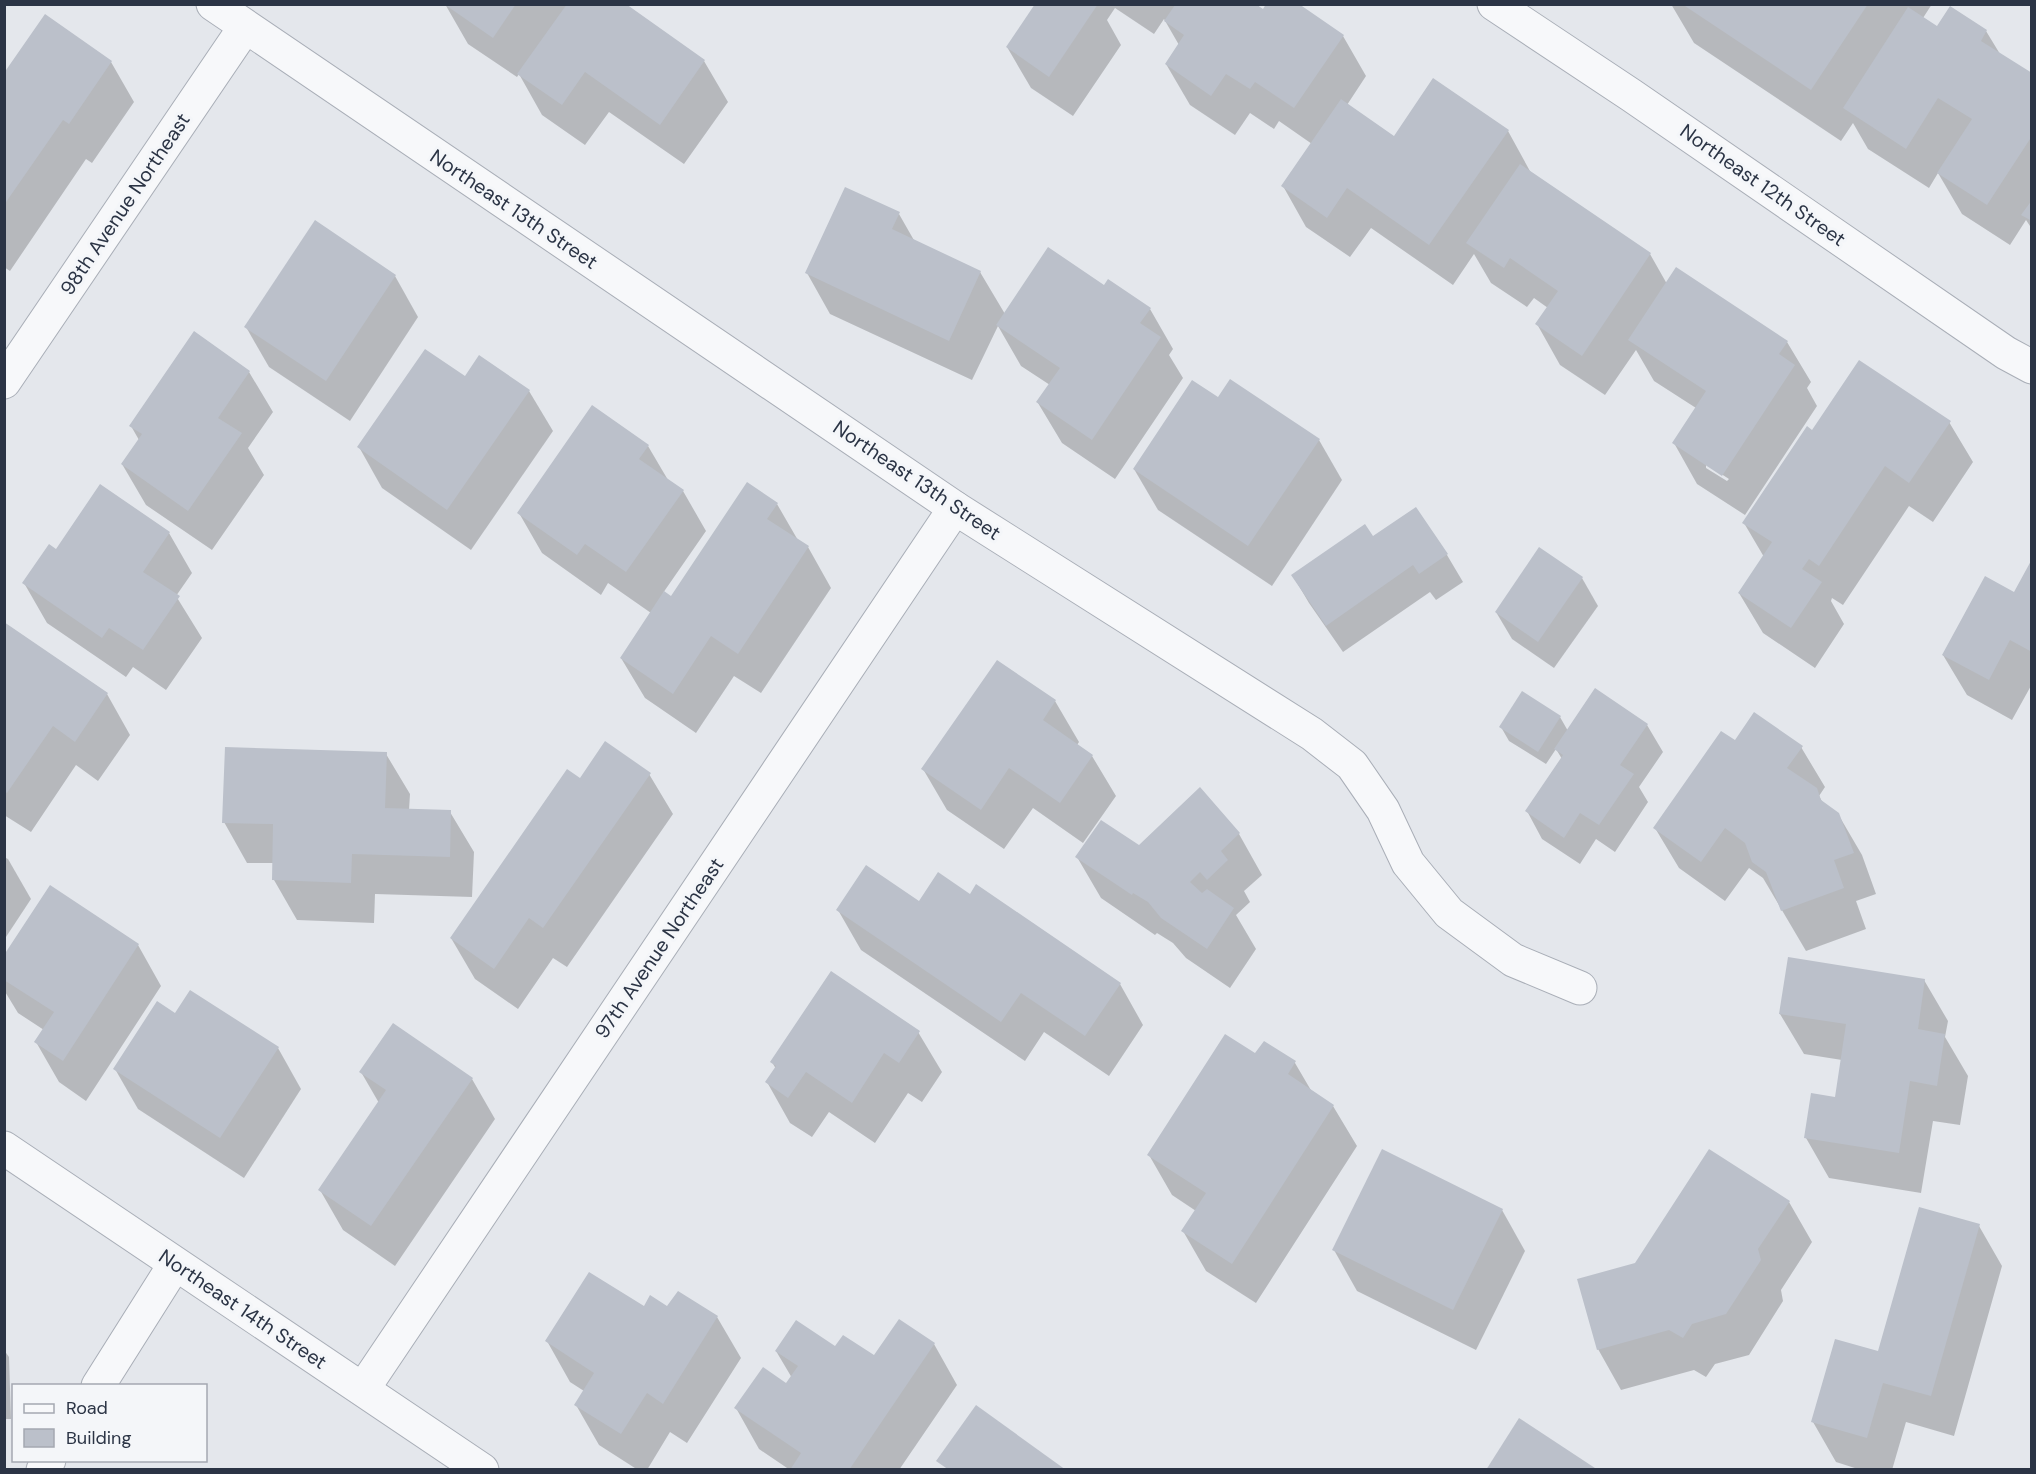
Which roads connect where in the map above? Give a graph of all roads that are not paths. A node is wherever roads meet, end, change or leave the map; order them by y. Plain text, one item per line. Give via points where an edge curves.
1 (213, 4) edge
2 (1494, 4) edge
3 (245, 27) junction
4 (2031, 368) edge
5 (4, 382) edge
6 (956, 508) junction
7 (1580, 988) dead end
8 (4, 1148) edge
9 (175, 1264) junction
10 (99, 1384) edge
11 (363, 1389) junction
12 (482, 1470) edge

1 - 3 street, Northeast 13th Street
2 - 4 street, Northeast 12th Street
3 - 5 street, 98th Avenue Northeast
3 - 6 street, Northeast 13th Street
6 - 7 street, Northeast 13th Street via 1312,734 1352,765 1383,810 1408,862 1449,912 1513,960
6 - 11 street, 97th Avenue Northeast
8 - 9 street, Northeast 14th Street
9 - 10 street
9 - 11 street, Northeast 14th Street
11 - 12 street, Northeast 14th Street

